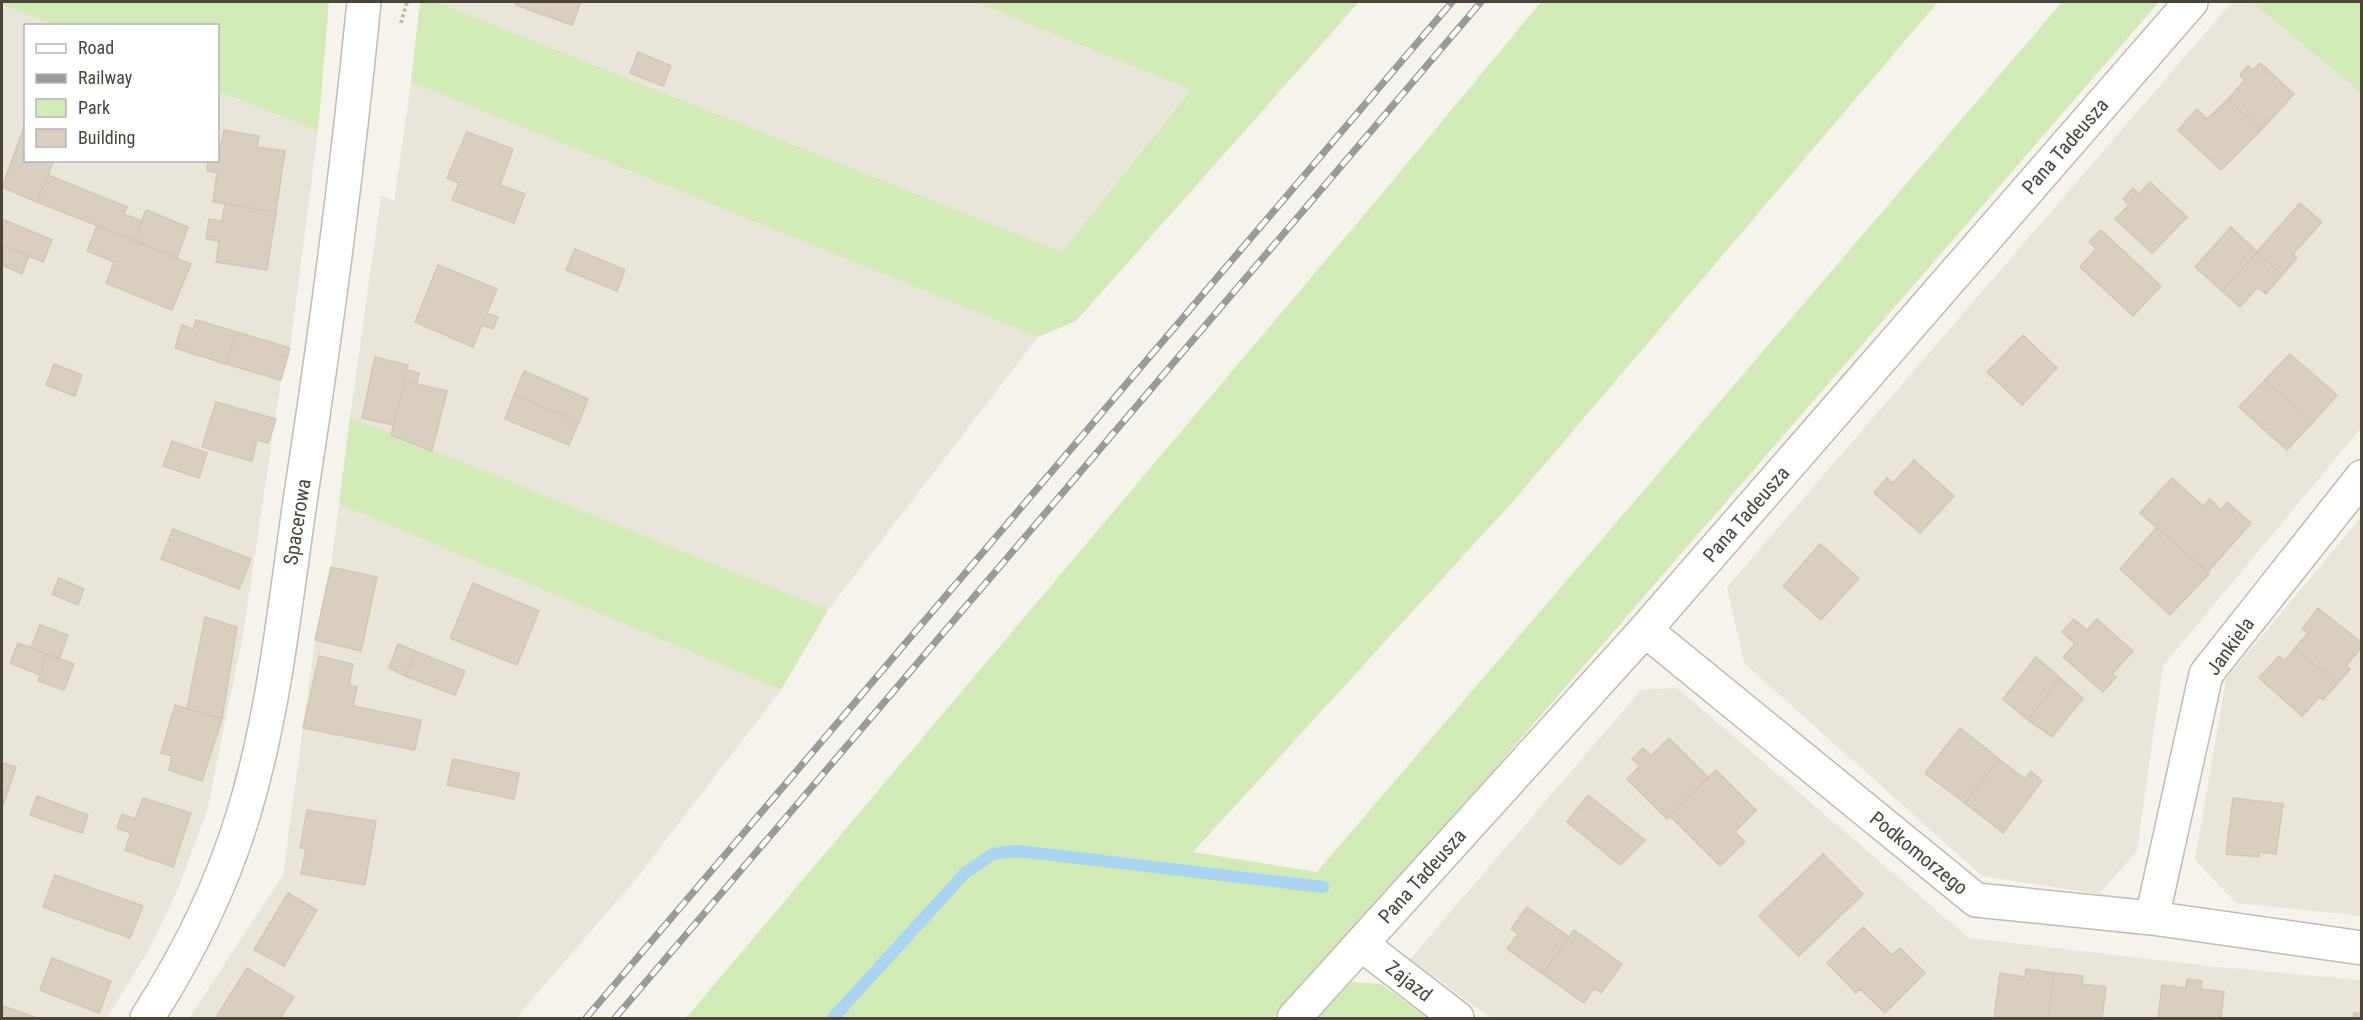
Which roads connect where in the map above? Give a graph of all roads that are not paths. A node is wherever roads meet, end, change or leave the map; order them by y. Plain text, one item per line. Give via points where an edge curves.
1 (364, 2) edge
2 (2191, 2) edge
3 (2361, 477) edge
4 (1646, 630) junction
5 (2152, 918) junction
6 (1361, 944) junction
7 (2361, 948) edge
8 (147, 1018) edge
9 (1294, 1018) edge
10 (1457, 1018) edge

1 - 8 street, Spacerowa via 331,291 258,758 246,808 212,901 187,954
2 - 4 street, Pana Tadeusza
3 - 5 street, Jankiela via 2206,674
4 - 5 street, Podkomorzego via 1976,900
4 - 6 street, Pana Tadeusza
5 - 7 street, Podkomorzego
6 - 9 street, Pana Tadeusza
6 - 10 street, Zajazd

